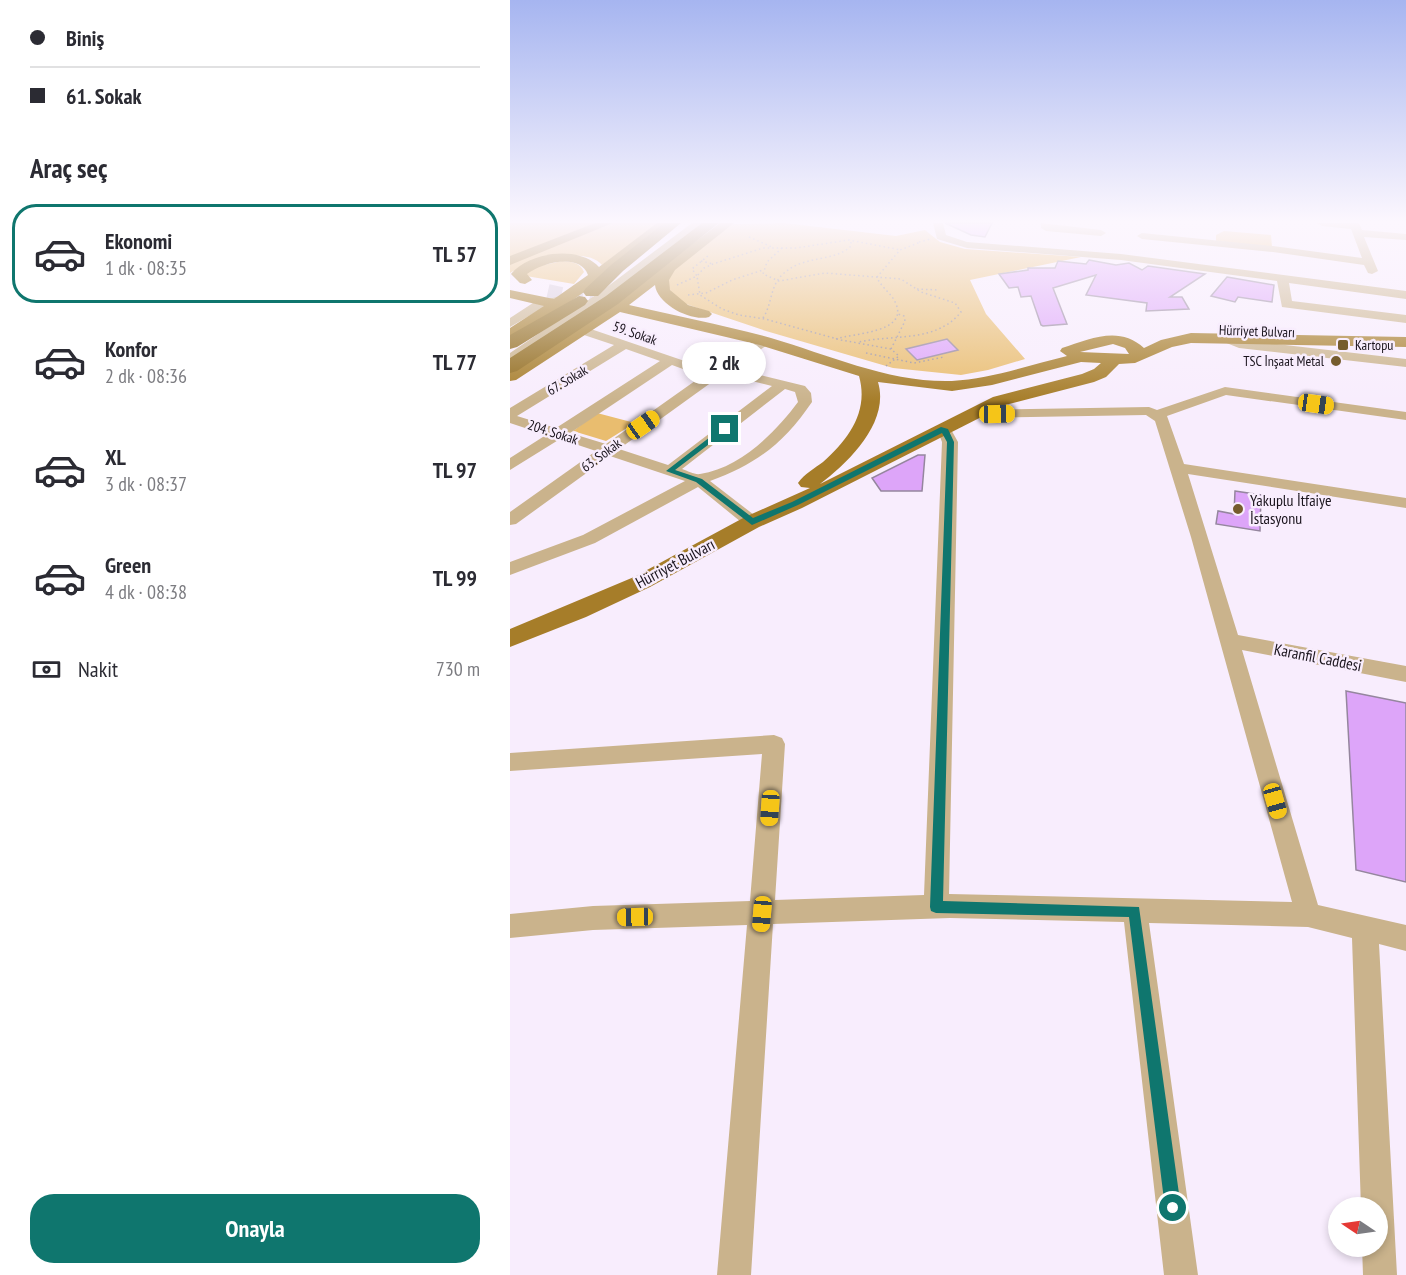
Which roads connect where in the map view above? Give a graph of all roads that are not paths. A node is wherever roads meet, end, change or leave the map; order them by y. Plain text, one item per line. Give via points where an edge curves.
1 (620, 282) edge
2 (639, 282) edge
3 (646, 282) edge
4 (662, 282) edge
5 (1283, 282) edge
6 (1316, 282) edge
7 (1376, 282) edge
8 (594, 284) joint
9 (510, 285) edge
10 (1379, 291) junction
11 (510, 294) edge
12 (1406, 295) edge
13 (555, 299) junction
14 (629, 305) dead end
15 (1406, 319) edge
16 (589, 325) junction
17 (551, 330) junction
18 (512, 331) edge
19 (1406, 337) edge
20 (1224, 338) junction
21 (1109, 339) junction
22 (771, 340) junction
23 (1406, 342) edge
24 (624, 345) junction
25 (510, 354) edge
26 (1102, 354) junction
27 (1137, 357) junction
28 (510, 359) edge
29 (669, 361) junction
30 (1406, 363) edge
31 (510, 367) edge
32 (881, 368) junction
33 (717, 372) junction
34 (510, 376) edge
35 (782, 385) junction
36 (975, 414) junction
37 (1155, 415) junction
38 (510, 416) edge
39 (1406, 416) edge
40 (944, 429) junction
41 (556, 433) junction
42 (608, 450) junction
43 (510, 465) edge
44 (1179, 468) junction
45 (670, 471) junction
46 (699, 480) junction
47 (1406, 503) edge
48 (510, 520) edge
49 (752, 522) junction
50 (510, 569) edge
51 (510, 638) edge
52 (1230, 641) junction
53 (1406, 674) edge
54 (510, 762) edge
55 (936, 907) junction
56 (1135, 911) junction
57 (762, 914) junction
58 (1308, 915) junction
59 (510, 926) edge
60 (1365, 929) junction
61 (1406, 938) edge
62 (1377, 1197) edge
63 (1379, 1257) edge
64 (734, 1275) edge
65 (1181, 1275) edge
66 (1380, 1275) edge

1 - 17 street
2 - 31 highway
3 - 16 main road
4 - 22 main road via 663,292 674,303 730,321
5 - 15 street via 1286,304
6 - 10 street
7 - 10 street
8 - 13 main road
8 - 18 highway
9 - 13 main road
10 - 12 street
11 - 13 main road
13 - 18 main road
14 - 22 main road
16 - 22 main road via 635,321 708,338
16 - 24 street, 59. Sokak
16 - 34 main road
17 - 25 street
17 - 28 street
19 - 21 main road, Hürriyet Bulvarı via 1228,330
20 - 23 main road, Hürriyet Bulvarı
20 - 27 main road, Hürriyet Bulvarı via 1179,339
20 - 30 street via 1239,344
21 - 26 main road, Hürriyet Bulvarı
21 - 27 main road via 1131,345 1138,351
22 - 32 main road
22 - 33 street, 63. Sokak
24 - 29 street, 59. Sokak
24 - 38 street, 67. Sokak
26 - 27 main road, Hürriyet Bulvarı via 1125,360
26 - 32 main road via 952,386 900,381
26 - 36 main road, Hürriyet Bulvarı via 1100,373 999,401
29 - 33 street, 59. Sokak
29 - 41 street
32 - 49 main road via 873,385 871,403 844,453 829,469
33 - 35 street, 59. Sokak
33 - 42 street, 63. Sokak
35 - 45 street
35 - 46 street, 59. Sokak via 804,393 805,402 798,414 743,462
36 - 37 street via 1149,411
36 - 40 main road, Hürriyet Bulvarı
37 - 39 street via 1225,391
37 - 44 street via 1162,419
38 - 41 street, 204. Sokak
40 - 49 main road, Hürriyet Bulvarı
40 - 55 street via 951,442
41 - 42 street, 204. Sokak
41 - 43 street
42 - 45 street, 204. Sokak
42 - 48 street, 63. Sokak
44 - 47 street
44 - 52 street
45 - 46 street, 204. Sokak
46 - 49 street
46 - 50 street via 589,538
49 - 51 main road, Hürriyet Bulvarı via 642,582
52 - 53 street, Karanfil Caddesi
52 - 58 street
54 - 57 street via 774,744
55 - 56 street
55 - 57 street
56 - 58 street
56 - 65 street
57 - 59 street via 593,918
57 - 64 street
58 - 60 street
60 - 61 street
60 - 62 street
63 - 66 street

